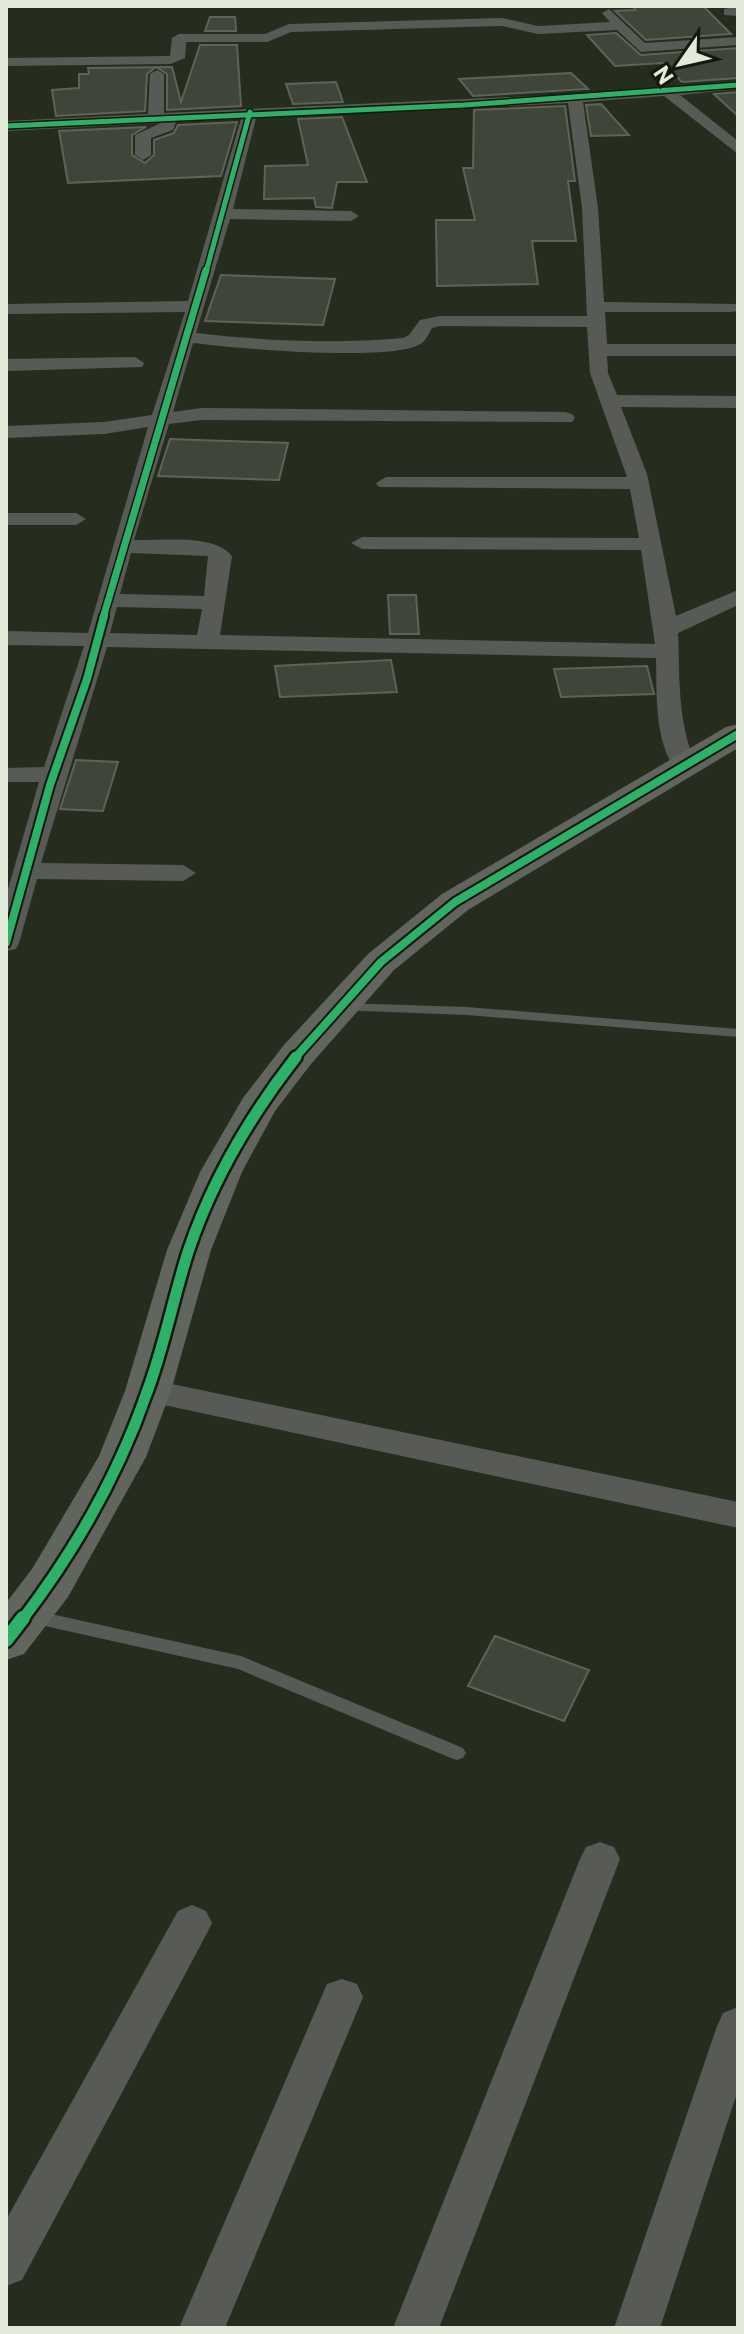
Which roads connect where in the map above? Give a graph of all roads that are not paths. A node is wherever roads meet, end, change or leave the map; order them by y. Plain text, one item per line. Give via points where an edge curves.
1 (602, 6) edge
2 (621, 26) junction
3 (738, 41) edge
4 (6, 62) edge
5 (157, 74) dead end
6 (738, 85) edge
7 (668, 92) junction
8 (575, 100) junction
9 (250, 112) junction
10 (162, 117) junction
11 (6, 126) edge
12 (738, 149) edge
13 (143, 155) dead end
14 (224, 214) junction
15 (351, 216) dead end
16 (196, 306) junction
17 (731, 307) dead end
18 (6, 309) edge
19 (595, 315) junction
20 (186, 337) junction
21 (599, 350) junction
22 (738, 350) edge
23 (135, 363) dead end
24 (6, 365) edge
25 (610, 401) junction
26 (738, 402) edge
27 (565, 418) dead end
28 (161, 420) junction
29 (6, 432) edge
30 (386, 483) dead end
31 (639, 483) junction
32 (6, 519) edge
33 (76, 519) dead end
34 (362, 543) dead end
35 (651, 544) junction
36 (122, 546) junction
37 (738, 597) edge
38 (109, 600) junction
39 (214, 603) junction
40 (99, 637) junction
41 (6, 638) edge
42 (208, 640) junction
43 (667, 640) junction
44 (738, 734) edge
45 (685, 766) junction
46 (54, 774) junction
47 (6, 775) edge
48 (26, 871) junction
49 (183, 873) dead end
50 (7, 937) edge
51 (340, 1007) junction
52 (738, 1033) edge
53 (148, 1391) junction
54 (738, 1515) edge
55 (12, 1623) edge
56 (457, 1753) dead end
57 (600, 1859) dead end
58 (192, 1923) dead end
59 (342, 1997) dead end
60 (738, 2026) edge
61 (6, 2264) edge
62 (202, 2328) edge
63 (416, 2328) edge
64 (637, 2328) edge

1 - 2 street
2 - 3 street via 641,48
2 - 4 street via 538,30 502,22 277,23 267,38 179,38 178,58 171,60
5 - 10 street
6 - 7 street
7 - 8 street
7 - 12 street
8 - 9 street
8 - 19 street via 584,143
9 - 10 street
9 - 14 street
10 - 11 street
10 - 13 street via 168,127 143,135
14 - 15 street
14 - 16 street
16 - 18 street
16 - 20 street
17 - 19 street
19 - 20 street via 440,321 426,324 406,343 244,345
19 - 21 street
20 - 28 street
21 - 22 street
21 - 25 street via 599,373
23 - 24 street
25 - 26 street
25 - 31 street
27 - 28 street via 201,414
28 - 29 street
28 - 36 street
30 - 31 street
31 - 35 street
32 - 33 street
34 - 35 street
35 - 43 street
36 - 38 street
36 - 39 street via 218,553
37 - 43 street
38 - 39 street
38 - 40 street
39 - 42 street
40 - 41 street
40 - 42 street
40 - 46 street
42 - 43 street
43 - 45 street via 669,709
44 - 45 street
45 - 51 street via 455,902 381,962
46 - 47 street
46 - 48 street
48 - 49 street
48 - 50 street
51 - 52 lane via 467,1011
51 - 53 street via 257,1107 221,1172 189,1250
53 - 54 street
53 - 55 street via 122,1457 50,1583
55 - 56 lane via 241,1663
57 - 63 street
58 - 61 street
59 - 62 street
60 - 64 street

